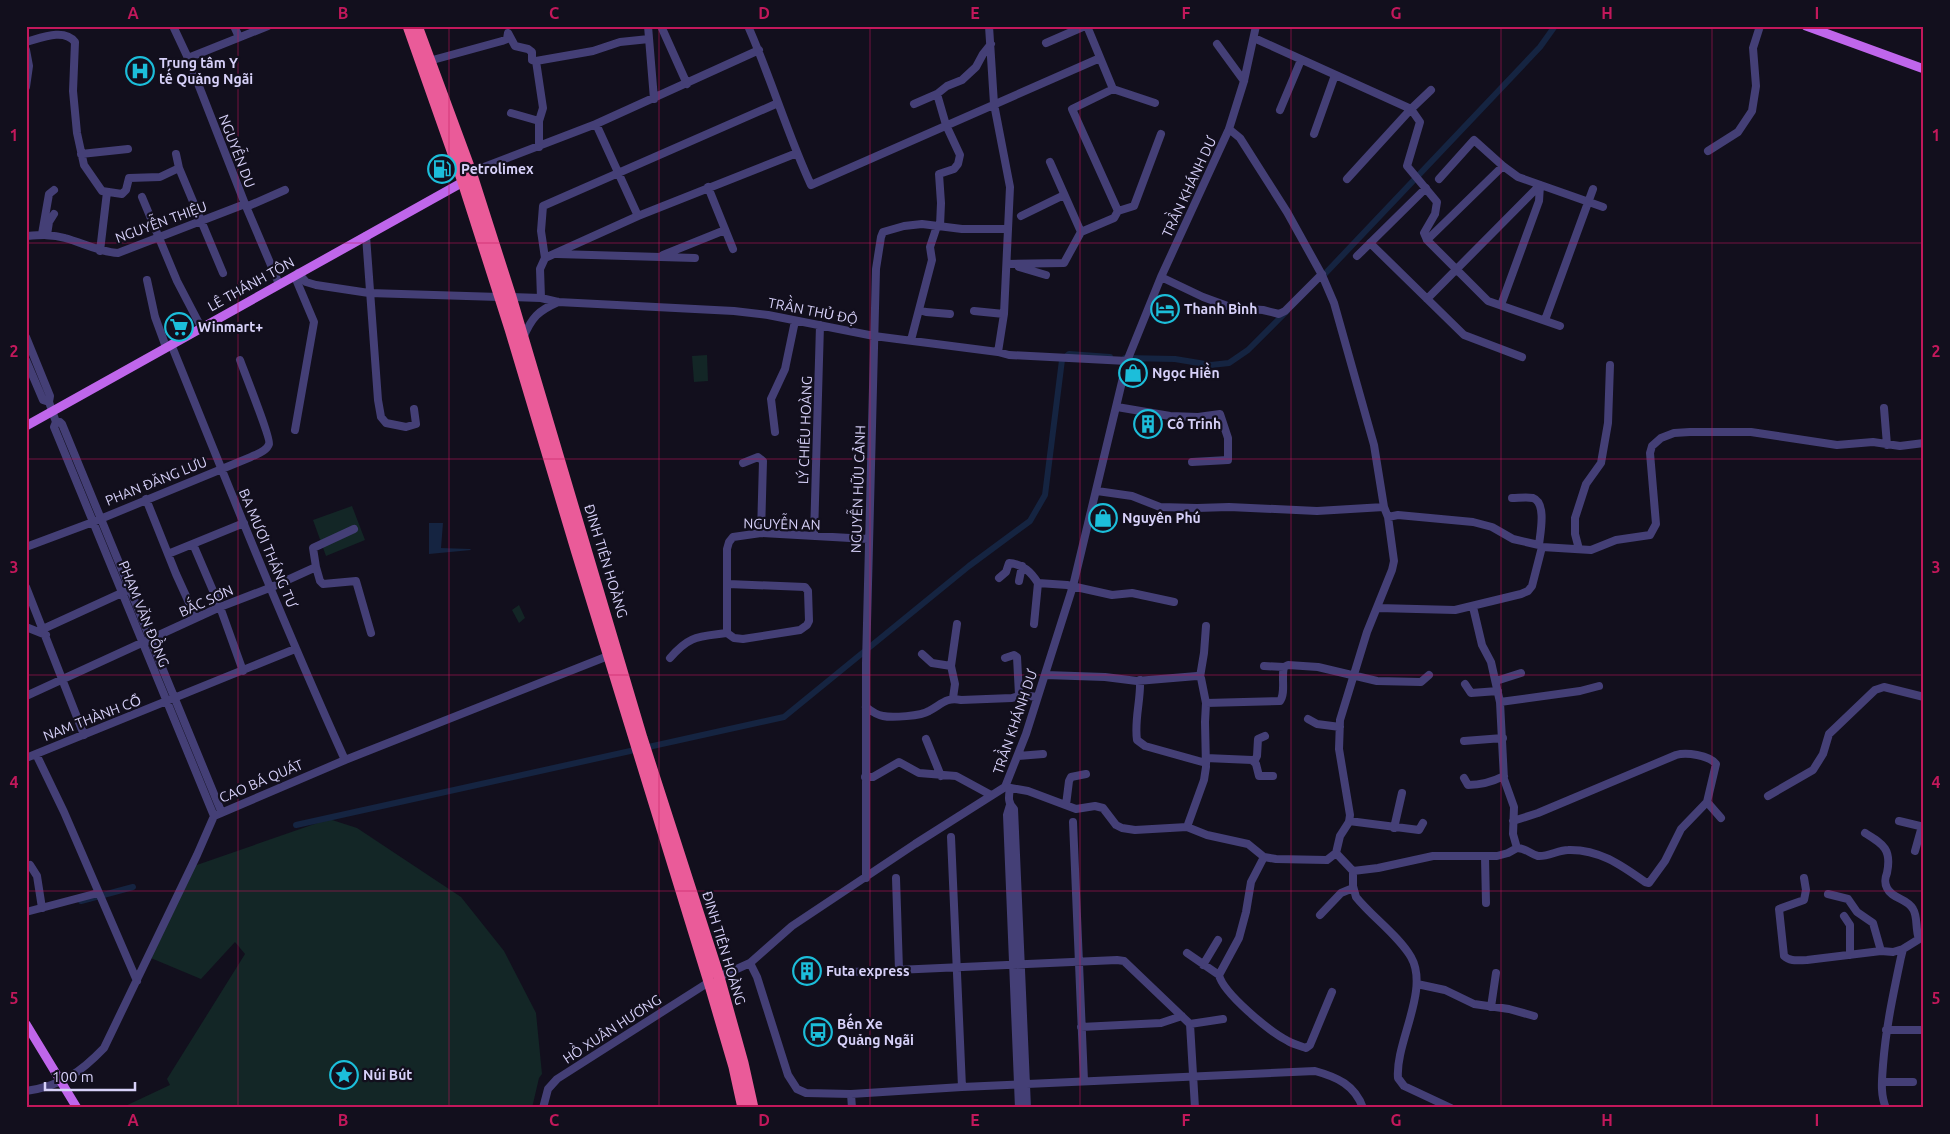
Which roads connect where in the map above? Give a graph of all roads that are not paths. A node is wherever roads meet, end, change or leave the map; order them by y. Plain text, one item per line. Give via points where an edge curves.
1 (173, 26) edge
2 (234, 26) edge
3 (268, 26) edge
4 (408, 26) edge
5 (417, 26) edge
6 (648, 26) edge
7 (661, 26) edge
8 (748, 26) edge
9 (989, 26) edge
10 (1086, 26) edge
11 (1256, 26) edge
12 (1760, 26) edge
13 (1806, 26) edge
14 (508, 30) edge
15 (239, 37) junction
16 (1254, 38) junction
17 (649, 39) junction
18 (26, 42) edge
19 (991, 44) junction
20 (1046, 44) dead end
21 (1217, 44) dead end
22 (26, 50) edge
23 (759, 50) junction
24 (188, 58) junction
25 (1100, 58) junction
26 (1301, 60) junction
27 (429, 61) junction
28 (536, 61) junction
29 (1924, 69) edge
30 (1335, 75) junction
31 (1244, 81) junction
32 (687, 84) junction
33 (26, 87) edge
34 (1114, 89) junction
35 (1431, 90) dead end
36 (937, 94) junction
37 (654, 99) junction
38 (778, 103) junction
39 (1155, 103) dead end
40 (914, 104) dead end
41 (994, 104) junction
42 (1411, 109) junction
43 (1280, 110) dead end
44 (511, 114) dead end
45 (539, 121) junction
46 (596, 124) junction
47 (946, 126) junction
48 (1229, 129) junction
49 (1161, 134) dead end
50 (1314, 134) dead end
51 (539, 147) junction
52 (128, 149) dead end
53 (1708, 151) dead end
54 (796, 153) junction
55 (81, 154) junction
56 (176, 154) dead end
57 (1050, 162) dead end
58 (1503, 166) junction
59 (179, 168) junction
60 (471, 172) junction
61 (619, 174) junction
62 (1347, 179) dead end
63 (1439, 179) dead end
64 (463, 182) junction
65 (1540, 185) junction
66 (708, 187) junction
67 (1426, 188) junction
68 (1593, 189) dead end
69 (54, 190) dead end
70 (285, 190) dead end
71 (107, 192) junction
72 (1064, 195) junction
73 (142, 197) dead end
74 (1588, 202) junction
75 (245, 205) junction
76 (1603, 208) dead end
77 (1118, 211) junction
78 (54, 214) dead end
79 (638, 216) junction
80 (1021, 216) dead end
81 (200, 222) junction
82 (938, 226) junction
83 (1008, 229) junction
84 (725, 230) junction
85 (1081, 232) junction
86 (44, 235) junction
87 (26, 236) edge
88 (366, 236) junction
89 (159, 237) junction
90 (588, 239) junction
91 (1427, 240) junction
92 (1370, 243) junction
93 (733, 249) dead end
94 (100, 251) junction
95 (555, 254) junction
96 (590, 256) junction
97 (661, 256) junction
98 (1356, 256) dead end
99 (545, 258) junction
100 (694, 258) dead end
101 (1007, 264) junction
102 (1456, 270) junction
103 (223, 273) dead end
104 (296, 275) junction
105 (1046, 275) dead end
106 (1323, 276) junction
107 (1161, 277) junction
108 (146, 280) dead end
109 (279, 284) junction
110 (369, 294) junction
111 (505, 297) junction
112 (540, 298) junction
113 (1427, 299) junction
114 (558, 302) junction
115 (1501, 306) junction
116 (919, 310) junction
117 (974, 311) dead end
118 (950, 314) dead end
119 (1004, 314) junction
120 (1545, 320) junction
121 (795, 322) junction
122 (820, 325) junction
123 (1560, 326) dead end
124 (201, 328) junction
125 (874, 336) junction
126 (26, 337) edge
127 (523, 338) junction
128 (911, 340) junction
129 (168, 345) junction
130 (998, 352) junction
131 (1522, 357) dead end
132 (1128, 358) junction
133 (26, 360) edge
134 (240, 360) dead end
135 (1610, 365) dead end
136 (49, 402) junction
137 (1117, 407) junction
138 (1884, 408) dead end
139 (414, 409) dead end
140 (53, 411) junction
141 (56, 422) junction
142 (26, 426) edge
143 (295, 430) dead end
144 (775, 432) dead end
145 (1924, 443) edge
146 (1887, 445) junction
147 (554, 459) junction
148 (1192, 462) dead end
149 (742, 463) dead end
150 (221, 468) junction
151 (1097, 491) junction
152 (1512, 498) dead end
153 (146, 499) junction
154 (1384, 507) junction
155 (1388, 517) junction
156 (101, 518) junction
157 (93, 522) junction
158 (244, 523) junction
159 (354, 529) dead end
160 (761, 533) junction
161 (814, 536) junction
162 (868, 539) junction
163 (192, 544) junction
164 (1540, 546) junction
165 (26, 547) edge
166 (1579, 549) junction
167 (168, 554) junction
168 (316, 566) junction
169 (1022, 566) junction
170 (999, 578) dead end
171 (1019, 581) dead end
172 (1038, 583) junction
173 (728, 584) junction
174 (1072, 586) junction
175 (26, 587) edge
176 (272, 588) junction
177 (130, 589) junction
178 (122, 593) junction
179 (29, 602) edge
180 (1174, 602) dead end
181 (220, 607) junction
182 (1473, 607) junction
183 (1378, 608) junction
184 (196, 618) junction
185 (956, 624) dead end
186 (1034, 624) dead end
187 (1206, 626) dead end
188 (26, 627) edge
189 (45, 632) junction
190 (727, 632) junction
191 (371, 633) dead end
192 (151, 640) junction
193 (142, 644) junction
194 (295, 649) junction
195 (922, 654) dead end
196 (608, 656) junction
197 (670, 658) dead end
198 (1005, 658) dead end
199 (950, 666) junction
200 (1264, 666) dead end
201 (1284, 667) junction
202 (243, 671) junction
203 (1521, 673) dead end
204 (1045, 675) junction
205 (1429, 675) dead end
206 (1353, 676) junction
207 (1200, 677) junction
208 (63, 680) junction
209 (1140, 680) junction
210 (1496, 681) junction
211 (1465, 684) dead end
212 (1599, 686) dead end
213 (1498, 691) junction
214 (26, 696) edge
215 (1019, 696) junction
216 (1037, 697) junction
217 (1924, 697) edge
218 (953, 698) junction
219 (176, 699) junction
220 (166, 702) junction
221 (1500, 702) junction
222 (1206, 704) junction
223 (866, 707) junction
224 (1308, 719) dead end
225 (1340, 727) junction
226 (84, 736) junction
227 (1266, 736) dead end
228 (1503, 738) junction
229 (638, 739) junction
230 (926, 739) dead end
231 (1464, 741) dead end
232 (36, 754) junction
233 (1043, 754) dead end
234 (198, 755) junction
235 (1018, 756) junction
236 (26, 758) edge
237 (190, 758) junction
238 (345, 760) junction
239 (1206, 761) junction
240 (1254, 762) junction
241 (1086, 774) dead end
242 (941, 776) junction
243 (1273, 776) dead end
244 (1504, 776) junction
245 (865, 777) junction
246 (1464, 778) dead end
247 (1007, 787) junction
248 (1402, 793) dead end
249 (991, 795) junction
250 (1768, 796) dead end
251 (1707, 802) junction
252 (1010, 805) junction
253 (1066, 805) junction
254 (217, 813) junction
255 (1721, 818) dead end
256 (1349, 821) junction
257 (1513, 821) junction
258 (1899, 821) dead end
259 (1073, 822) dead end
260 (1423, 823) dead end
261 (1187, 827) junction
262 (1923, 827) edge
263 (1394, 828) junction
264 (1865, 833) dead end
265 (951, 837) dead end
266 (1517, 848) junction
267 (1916, 851) dead end
268 (1336, 854) junction
269 (1264, 857) junction
270 (1485, 857) junction
271 (1328, 860) junction
272 (1343, 861) junction
273 (30, 865) dead end
274 (1353, 871) junction
275 (866, 878) junction
276 (896, 878) dead end
277 (1804, 878) dead end
278 (1353, 888) junction
279 (1828, 894) dead end
280 (99, 896) junction
281 (1486, 903) dead end
282 (42, 908) junction
283 (26, 912) edge
284 (1320, 915) dead end
285 (1844, 916) dead end
286 (1922, 938) edge
287 (1218, 940) dead end
288 (1903, 949) junction
289 (1881, 951) junction
290 (1187, 953) dead end
291 (1850, 955) junction
292 (1078, 962) junction
293 (750, 964) junction
294 (1021, 964) junction
295 (1012, 965) junction
296 (1203, 965) junction
297 (956, 966) junction
298 (899, 970) junction
299 (852, 972) dead end
300 (1496, 973) dead end
301 (1218, 975) junction
302 (714, 980) junction
303 (137, 981) junction
304 (1417, 984) junction
305 (1332, 992) dead end
306 (1491, 1007) junction
307 (1182, 1016) junction
308 (1534, 1016) dead end
309 (1223, 1020) dead end
310 (26, 1024) edge
311 (1190, 1024) junction
312 (1081, 1027) junction
313 (1886, 1030) junction
314 (1924, 1030) edge
315 (1193, 1077) junction
316 (1084, 1081) junction
317 (62, 1082) junction
318 (1882, 1082) junction
319 (1913, 1082) dead end
320 (1022, 1084) junction
321 (962, 1086) junction
322 (26, 1091) edge
323 (851, 1094) junction
324 (77, 1108) edge
325 (543, 1108) edge
326 (743, 1108) edge
327 (752, 1108) edge
328 (852, 1108) edge
329 (1020, 1108) edge
330 (1027, 1108) edge
331 (1195, 1108) edge
332 (1363, 1108) edge
333 (1451, 1108) edge
334 (1886, 1108) edge

1 - 24 street, NGUYỄN DU
2 - 15 street
3 - 15 street
4 - 64 highway, ĐINH TIÊN HOÀNG
5 - 27 highway, ĐINH TIÊN HOÀNG
6 - 17 street
7 - 32 street
8 - 23 street
9 - 19 street
10 - 20 street
10 - 25 street
11 - 16 street, TRẦN KHÁNH DƯ
12 - 53 street via 1753,48 1756,86 1752,111 1738,132
13 - 29 main road
14 - 27 street via 507,39 502,41
14 - 28 street via 515,46 528,49 532,52 532,60
15 - 24 street
16 - 26 street
16 - 31 street, TRẦN KHÁNH DƯ
17 - 28 street via 620,42
17 - 37 street
18 - 55 street via 62,34 75,42 73,91
19 - 36 street via 969,74
19 - 41 street
21 - 31 street
22 - 33 street via 29,66
23 - 32 street
23 - 38 street
24 - 75 street, NGUYỄN DU
25 - 34 street
25 - 41 street
26 - 30 street
26 - 43 street
27 - 60 highway, ĐINH TIÊN HOÀNG
28 - 45 street via 543,108
30 - 42 street
30 - 50 street
31 - 48 street, TRẦN KHÁNH DƯ
32 - 37 street
34 - 39 street
34 - 77 street via 1072,109
35 - 42 street
36 - 40 street
36 - 47 street
37 - 46 street
38 - 54 street
38 - 61 street
41 - 47 street
41 - 83 street via 1010,187
42 - 62 street
42 - 67 street via 1420,122 1407,166
44 - 45 street
45 - 51 street
46 - 51 street
46 - 61 street
47 - 54 street via 811,185
47 - 82 street via 960,155 954,169 938,174 941,203
48 - 106 street via 1240,138 1265,176
48 - 107 street, TRẦN KHÁNH DƯ
49 - 77 street via 1134,206
51 - 60 street
52 - 55 street
54 - 66 street
55 - 71 street via 98,188
56 - 59 street
57 - 72 street
58 - 63 street via 1474,140
58 - 65 street via 1518,177
58 - 91 street
59 - 71 street via 160,177 129,178 124,193
59 - 81 street
60 - 64 highway
60 - 111 highway, ĐINH TIÊN HOÀNG
61 - 79 street
61 - 99 street via 543,206 541,231
64 - 88 main road, LÊ THÁNH TÔN
64 - 111 highway, ĐINH TIÊN HOÀNG
65 - 74 street
65 - 102 street
65 - 115 street via 1539,201
66 - 79 street
66 - 84 street
67 - 91 street via 1437,202 1424,233
67 - 92 street
68 - 74 street
69 - 86 street via 48,194
70 - 75 street, NGUYỄN THIỆU
71 - 94 street
72 - 80 street
72 - 85 street
73 - 89 street
74 - 76 street
74 - 120 street
75 - 81 street, NGUYỄN THIỆU
75 - 109 street, NGUYỄN DU
77 - 85 street via 1114,218
78 - 86 street
79 - 90 street
81 - 89 street, NGUYỄN THIỆU
81 - 103 street
82 - 83 street
82 - 116 street via 930,247 932,260
82 - 125 street, NGUYỄN HỮU CẢNH via 922,224 883,232 876,269
83 - 101 street
84 - 93 street
84 - 97 street
85 - 101 street via 1064,263
86 - 87 street, NGUYỄN THIỆU
86 - 94 street, NGUYỄN THIỆU via 64,238
88 - 104 main road, LÊ THÁNH TÔN
88 - 110 street
89 - 94 street, NGUYỄN THIỆU via 118,253
89 - 124 street via 176,281
90 - 95 street
90 - 96 street via 586,250
91 - 102 street
92 - 98 street
92 - 113 street
95 - 96 street
95 - 99 street
96 - 97 street
97 - 100 street
99 - 112 street via 540,269
101 - 105 street
101 - 119 street
102 - 113 street
102 - 115 street via 1488,301
104 - 109 main road, LÊ THÁNH TÔN
104 - 110 street, TRẦN THỦ ĐỘ via 316,285
104 - 143 street via 314,322
106 - 107 street via 1279,314 1233,308
106 - 154 street via 1334,303 1372,436
107 - 132 street, TRẦN KHÁNH DƯ
108 - 129 street, BA MƯƠI THÁNG TƯ via 155,317
109 - 124 main road, LÊ THÁNH TÔN
110 - 111 street, TRẦN THỦ ĐỘ
110 - 139 street via 382,417 386,423 410,427 416,424
111 - 112 street, TRẦN THỦ ĐỘ
111 - 127 highway, ĐINH TIÊN HOÀNG
111 - 147 highway, ĐINH TIÊN HOÀNG
112 - 114 street, TRẦN THỦ ĐỘ
113 - 131 street via 1464,335
114 - 121 street, TRẦN THỦ ĐỘ via 734,310
114 - 127 street via 533,317
115 - 120 street
116 - 118 street
116 - 128 street
117 - 119 street
119 - 130 street
120 - 123 street
121 - 122 street, TRẦN THỦ ĐỘ
121 - 144 street via 785,369 771,400
122 - 125 street, TRẦN THỦ ĐỘ
122 - 161 street, LÝ CHIÊU HOÀNG
124 - 129 main road, LÊ THÁNH TÔN
125 - 128 street, TRẦN THỦ ĐỘ
125 - 162 street, NGUYỄN HỮU CẢNH
126 - 136 street, PHẠM VĂN ĐỒNG via 50,396
127 - 147 highway, ĐINH TIÊN HOÀNG
128 - 130 street, TRẦN THỦ ĐỘ
129 - 140 main road, LÊ THÁNH TÔN
129 - 150 street, BA MƯƠI THÁNG TƯ
130 - 132 street, TRẦN THỦ ĐỘ
132 - 137 street, TRẦN KHÁNH DƯ
133 - 136 street, PHẠM VĂN ĐỒNG via 43,400
134 - 150 street, PHAN ĐĂNG LƯU via 270,443 266,449
135 - 166 street via 1608,423 1601,464 1586,484 1575,518
136 - 140 street, PHẠM VĂN ĐỒNG
137 - 148 street via 1170,416 1220,414 1228,438 1228,460
137 - 151 street, TRẦN KHÁNH DƯ
138 - 146 street
140 - 141 street, PHẠM VĂN ĐỒNG
140 - 142 main road, LÊ THÁNH TÔN
141 - 156 street, PHẠM VĂN ĐỒNG via 62,424
141 - 157 street, PHẠM VĂN ĐỒNG via 54,427
145 - 146 street
146 - 166 street via 1873,442 1837,445 1734,431 1668,435 1656,443 1650,453 1656,524 1653,532 1616,540 1591,550
147 - 196 highway, ĐINH TIÊN HOÀNG
147 - 229 highway, ĐINH TIÊN HOÀNG
149 - 160 street via 759,457 763,461
150 - 153 street, PHAN ĐĂNG LƯU
150 - 158 street, BA MƯƠI THÁNG TƯ
151 - 154 street via 1132,496 1160,507 1317,512
151 - 174 street, TRẦN KHÁNH DƯ
152 - 164 street via 1533,498 1539,503 1542,516
153 - 156 street, PHAN ĐĂNG LƯU
153 - 167 street
154 - 155 street
155 - 164 street via 1398,515 1473,522 1492,527 1513,539
155 - 183 street via 1394,561
156 - 157 street, PHAN ĐĂNG LƯU
156 - 177 street, PHẠM VĂN ĐỒNG
157 - 165 street, PHAN ĐĂNG LƯU
157 - 178 street, PHẠM VĂN ĐỒNG
158 - 163 street
158 - 176 street, BA MƯƠI THÁNG TƯ
159 - 168 street via 313,548
160 - 161 street, NGUYỄN AN
160 - 173 street, NGUYỄN AN via 735,536 729,542
161 - 162 street, NGUYỄN AN
162 - 223 street, NGUYỄN HỮU CẢNH
163 - 167 street
163 - 181 street
164 - 166 street
164 - 182 street via 1535,577 1528,591
167 - 184 street
168 - 176 street, BẮC SƠN
168 - 191 street via 323,584 356,581
169 - 170 street via 1009,563
169 - 171 street
169 - 172 street
172 - 174 street
172 - 186 street
173 - 190 street, NGUYỄN AN
173 - 190 street via 805,586 809,616 807,625 800,630 743,639 734,638
174 - 180 street via 1112,595 1132,593
174 - 204 street, TRẦN KHÁNH DƯ
175 - 179 street
176 - 181 street, BẮC SƠN
176 - 194 street, BA MƯƠI THÁNG TƯ
177 - 178 street
177 - 192 street, PHẠM VĂN ĐỒNG
178 - 189 street
178 - 193 street, PHẠM VĂN ĐỒNG
179 - 189 street
181 - 184 street, BẮC SƠN
181 - 202 street
182 - 183 street via 1442,611
182 - 210 street via 1482,645
183 - 206 street
184 - 192 street, BẮC SƠN
185 - 199 street
187 - 207 street
188 - 189 street
189 - 208 street
190 - 197 street via 692,638
192 - 193 street, BẮC SƠN
192 - 219 street, PHẠM VĂN ĐỒNG
193 - 208 street
193 - 220 street, PHẠM VĂN ĐỒNG
194 - 202 street
194 - 238 street, BA MƯƠI THÁNG TƯ
195 - 199 street via 932,663
196 - 229 highway, ĐINH TIÊN HOÀNG
196 - 238 street, CAO BÁ QUÁT
198 - 215 street via 1017,657
199 - 218 street via 956,684
200 - 201 street
201 - 206 street via 1318,667
201 - 222 street via 1280,701
202 - 219 street
203 - 210 street
204 - 209 street
204 - 216 street, TRẦN KHÁNH DƯ
205 - 206 street via 1417,683
206 - 225 street
207 - 209 street
207 - 222 street
208 - 214 street
208 - 226 street
209 - 239 street via 1137,740 1145,746
210 - 213 street
211 - 213 street via 1472,693
212 - 221 street via 1580,692
213 - 221 street
215 - 216 street
215 - 218 street
216 - 235 street, TRẦN KHÁNH DƯ
217 - 250 street via 1884,687 1875,690 1829,734 1823,754 1813,770
218 - 223 street via 922,714 885,717
219 - 220 street, NAM THÀNH CỔ
219 - 234 street, PHẠM VĂN ĐỒNG
220 - 226 street, NAM THÀNH CỔ
220 - 237 street, PHẠM VĂN ĐỒNG
221 - 228 street
222 - 239 street
223 - 245 street
224 - 225 street
225 - 256 street via 1339,749
226 - 232 street, NAM THÀNH CỔ
227 - 240 street via 1258,739
228 - 231 street
228 - 244 street
229 - 302 highway, ĐINH TIÊN HOÀNG
230 - 242 street
232 - 236 street, NAM THÀNH CỔ
232 - 280 street
233 - 235 street
234 - 237 street
234 - 254 street, PHẠM VĂN ĐỒNG
235 - 247 street, TRẦN KHÁNH DƯ
237 - 254 street, PHẠM VĂN ĐỒNG
238 - 254 street, CAO BÁ QUÁT
239 - 240 street
239 - 261 street via 1204,780
240 - 243 street via 1259,776
241 - 253 street via 1072,777 1069,781
242 - 245 street via 919,773 900,762 872,777
242 - 249 street via 956,776
244 - 246 street via 1475,785 1468,785
244 - 257 street via 1514,807
245 - 275 street
247 - 249 street, TRẦN KHÁNH DƯ
247 - 252 street
247 - 253 street
248 - 263 street
249 - 275 street, TRẦN KHÁNH DƯ
251 - 255 street
251 - 257 street via 1715,762 1689,753 1629,773 1538,814
251 - 266 street via 1681,829 1665,861 1649,882 1604,855 1566,850 1539,856
252 - 294 street via 1014,809
252 - 295 street via 1007,815
253 - 261 street via 1076,809 1102,808 1116,825 1135,830
254 - 303 street, CAO BÁ QUÁT
256 - 263 street
256 - 268 street via 1340,836
257 - 266 street
258 - 262 street
259 - 292 street
260 - 263 street via 1419,830
261 - 269 street via 1248,844
262 - 267 street
264 - 286 street via 1880,842 1887,851 1886,887 1913,909 1916,930
265 - 297 street
266 - 270 street
268 - 271 street
268 - 272 street
269 - 271 street
269 - 301 street via 1251,882 1239,938
270 - 274 street via 1433,856
270 - 281 street
271 - 272 street
272 - 274 street
273 - 282 street via 37,876
274 - 278 street
275 - 293 street, TRẦN KHÁNH DƯ via 792,926
276 - 298 street
277 - 291 street via 1804,900 1779,909 1785,957 1807,960
278 - 284 street via 1341,894
278 - 304 street via 1364,907 1412,958
279 - 289 street via 1848,899 1857,912 1873,923
280 - 282 street
280 - 303 street
282 - 283 street
285 - 291 street via 1850,925
286 - 288 street
287 - 296 street
288 - 289 street
288 - 313 street
289 - 291 street
290 - 296 street
292 - 294 street
292 - 307 street via 1124,961
292 - 312 street
293 - 302 street, TRẦN KHÁNH DƯ
293 - 323 street via 758,977 788,1075 797,1089 806,1093
294 - 295 street
294 - 320 street
295 - 297 street
295 - 320 street
296 - 301 street
297 - 298 street
297 - 321 street
298 - 299 street
300 - 306 street
301 - 305 street via 1220,981 1261,1022 1287,1041 1306,1048
302 - 325 street, HỒ XUÂN HƯƠNG via 557,1079 548,1089
302 - 326 highway, ĐINH TIÊN HOÀNG
302 - 327 highway, ĐINH TIÊN HOÀNG via 743,1063
303 - 317 street, CAO BÁ QUÁT via 104,1048 81,1070
304 - 306 street via 1439,988 1474,1004
304 - 333 street via 1398,1078 1404,1086
306 - 308 street
307 - 311 street
307 - 312 street via 1161,1023
309 - 311 street
310 - 317 main road
311 - 315 street
312 - 316 street
313 - 314 street
313 - 318 street
315 - 316 street
315 - 331 street
315 - 332 street via 1316,1072 1341,1080 1360,1098
316 - 320 street
317 - 322 street, CAO BÁ QUÁT
317 - 324 main road
318 - 319 street
318 - 334 street
320 - 321 street
320 - 329 street
320 - 330 street
321 - 323 street
323 - 328 street

